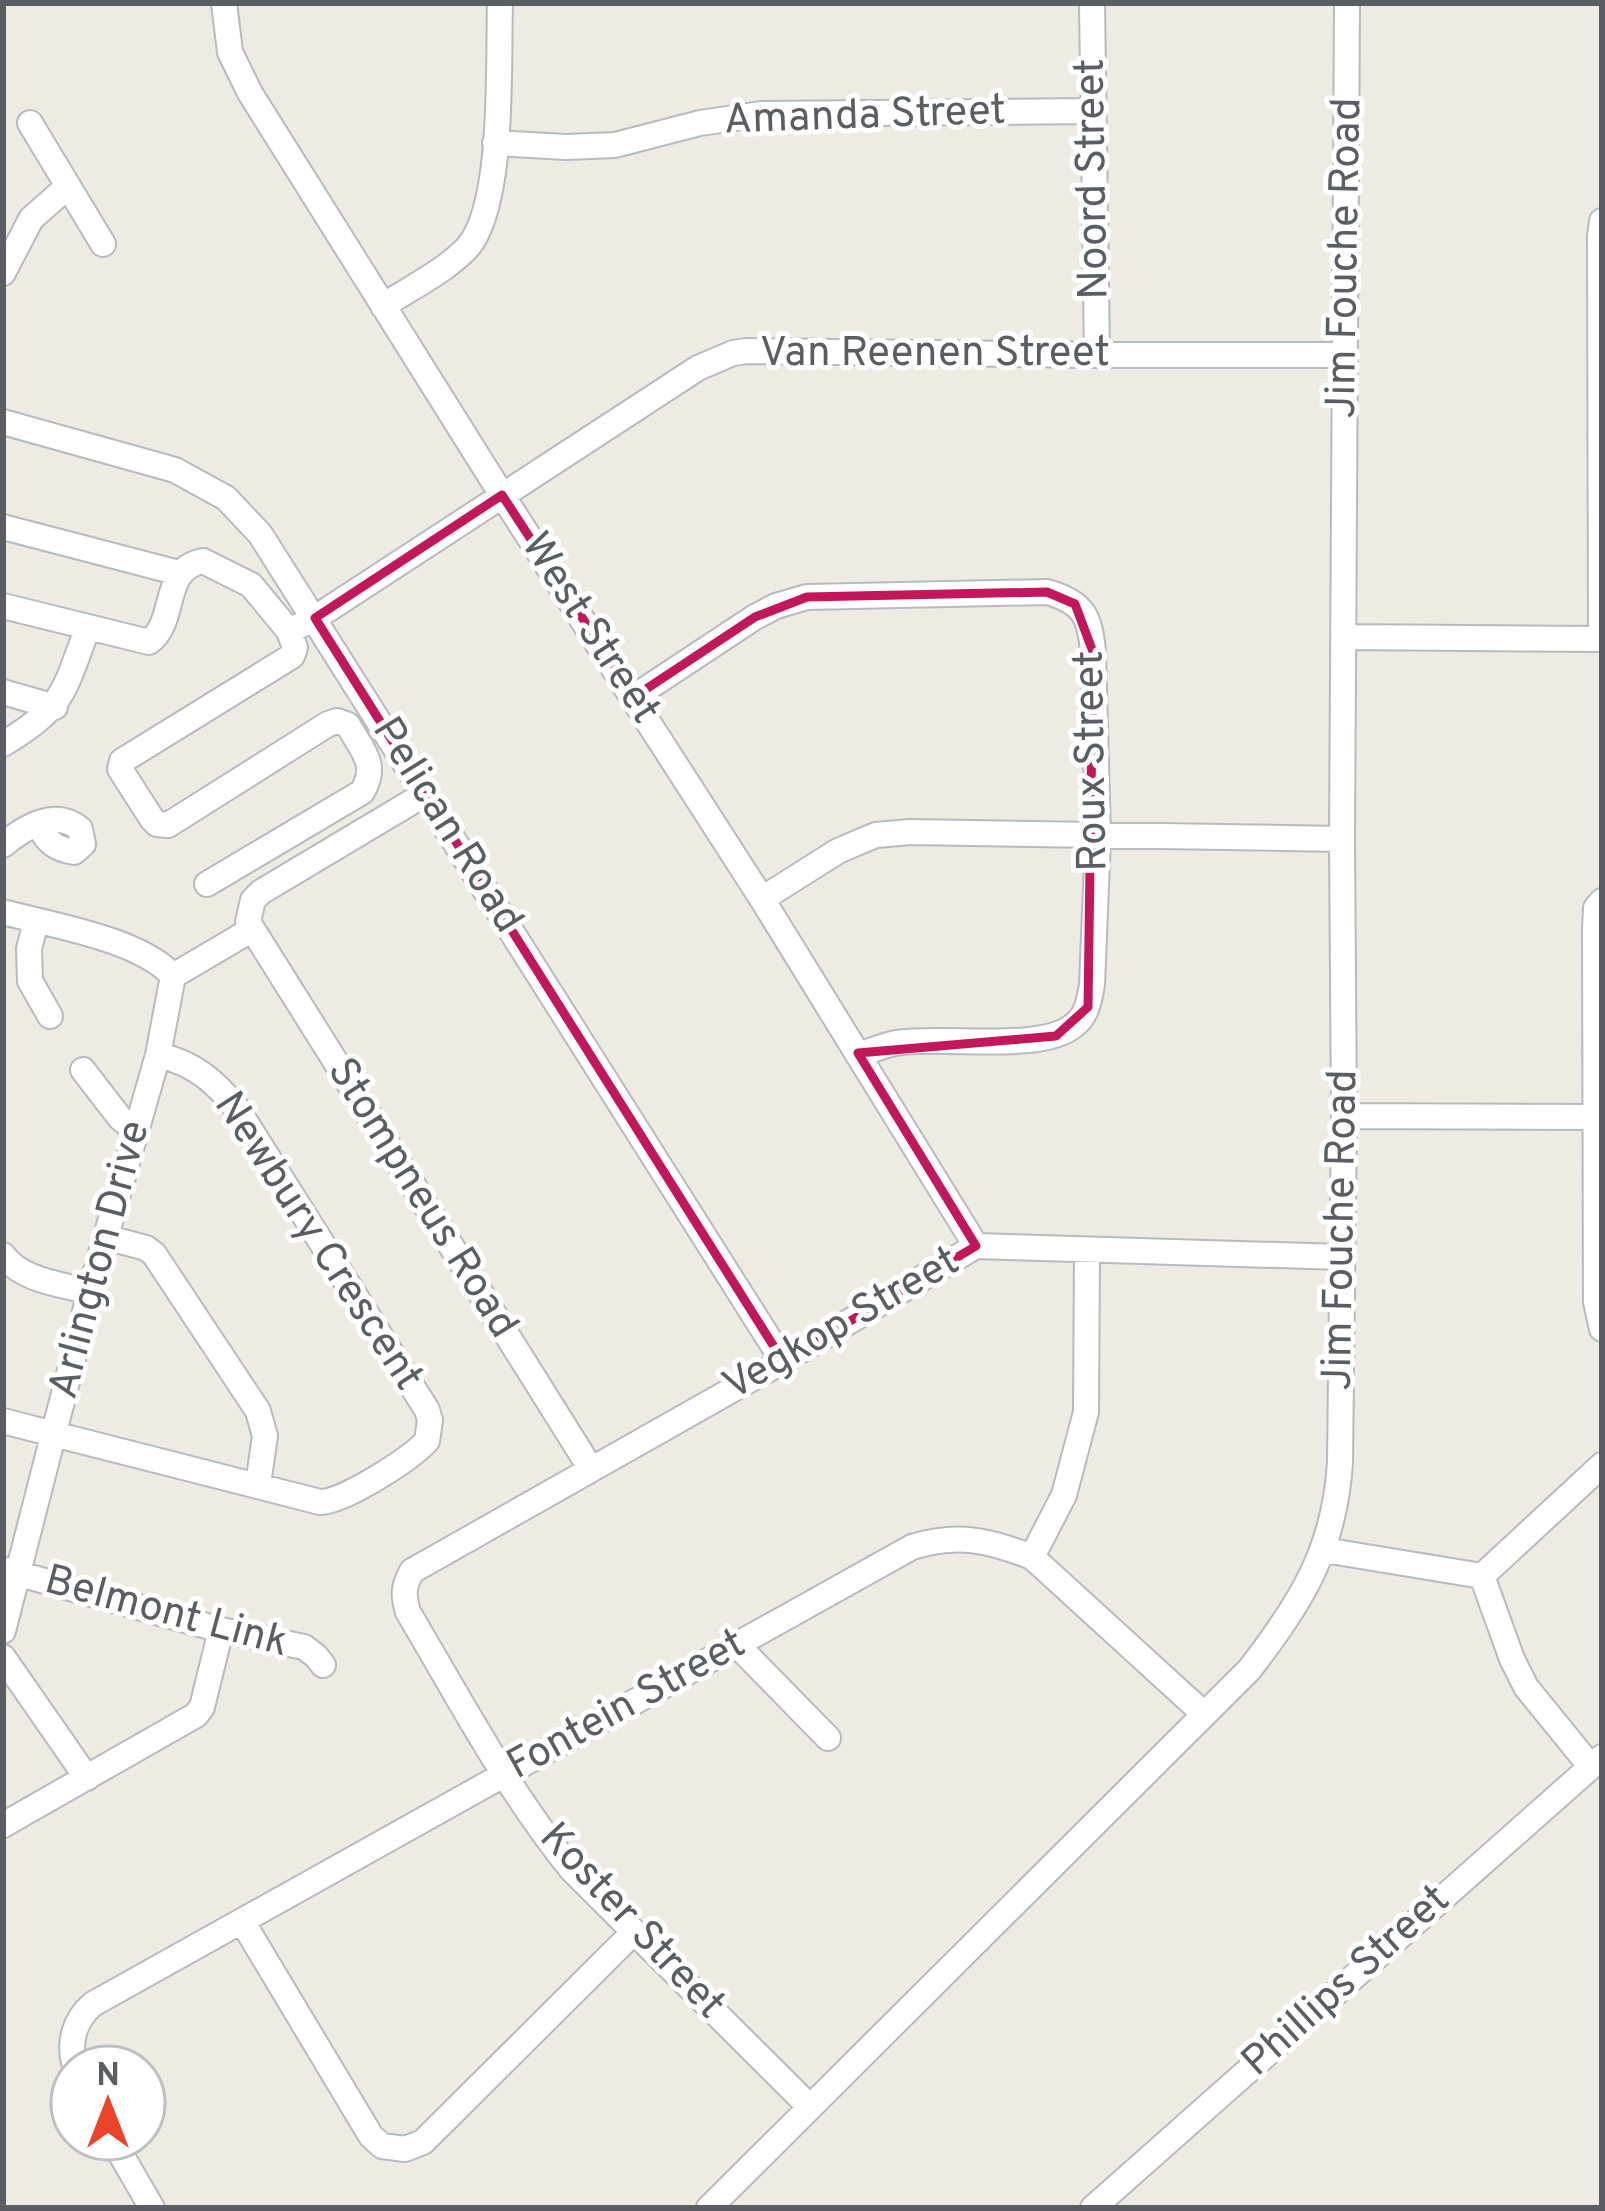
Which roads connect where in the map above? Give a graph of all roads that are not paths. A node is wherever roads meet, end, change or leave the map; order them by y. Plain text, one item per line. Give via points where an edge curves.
1 (224, 3) edge
2 (500, 3) edge
3 (1092, 3) edge
4 (1348, 3) edge
5 (1094, 110) junction
6 (30, 123) dead end
7 (495, 143) junction
8 (67, 187) junction
9 (1602, 221) edge
10 (103, 244) dead end
11 (3, 273) edge
12 (383, 306) junction
13 (1097, 355) junction
14 (1344, 355) junction
15 (1601, 396) edge
16 (3, 422) edge
17 (502, 496) junction
18 (3, 527) edge
19 (179, 573) junction
20 (3, 606) edge
21 (315, 618) junction
22 (88, 627) junction
23 (289, 631) junction
24 (1343, 637) junction
25 (1602, 639) edge
26 (3, 692) edge
27 (634, 697) junction
28 (55, 707) junction
29 (3, 744) edge
30 (425, 794) junction
31 (39, 825) dead end
32 (1098, 837) junction
33 (1342, 839) junction
34 (3, 845) edge
35 (207, 884) dead end
36 (761, 898) junction
37 (1602, 901) edge
38 (3, 912) edge
39 (36, 921) junction
40 (251, 929) junction
41 (173, 976) junction
42 (50, 1016) dead end
43 (158, 1055) junction
44 (860, 1055) junction
45 (83, 1070) dead end
46 (1344, 1116) junction
47 (1598, 1116) edge
48 (136, 1131) junction
49 (105, 1237) junction
50 (976, 1246) junction
51 (1088, 1252) junction
52 (3, 1255) edge
53 (1342, 1257) junction
54 (90, 1292) junction
55 (1602, 1329) edge
56 (783, 1361) junction
57 (3, 1421) edge
58 (54, 1435) junction
59 (1602, 1466) edge
60 (590, 1469) junction
61 (258, 1484) junction
62 (1324, 1550) junction
63 (1032, 1557) junction
64 (11, 1572) edge
65 (1482, 1576) junction
66 (403, 1595) joint
67 (221, 1630) junction
68 (3, 1631) edge
69 (737, 1645) junction
70 (3, 1657) edge
71 (323, 1665) dead end
72 (1204, 1714) junction
73 (828, 1738) dead end
74 (1596, 1762) edge
75 (504, 1775) junction
76 (87, 1778) junction
77 (3, 1825) edge
78 (242, 1921) junction
79 (634, 1932) junction
80 (73, 2043) edge
81 (810, 2107) junction
82 (126, 2163) edge
83 (152, 2208) edge
84 (709, 2208) edge
85 (1093, 2208) edge

1 - 12 street, West Street via 237,70
2 - 7 street
3 - 5 street, Noord Street
4 - 14 street, Jim Fouche Road
5 - 7 street, Amanda Street via 761,114 615,145
5 - 13 street, Noord Street
6 - 8 street
7 - 12 street via 485,214 468,246
8 - 10 street
8 - 11 street via 31,219
9 - 15 street
12 - 17 street, West Street
13 - 14 street, Van Reenen Street
13 - 17 street, Van Reenen Street via 733,353
14 - 24 street, Jim Fouche Road
15 - 25 street
16 - 21 street, Pelican Road via 161,465 211,488 260,534
17 - 21 street, Van Reenen Street
17 - 27 street, West Street
18 - 19 street
19 - 22 street via 155,640
19 - 23 street via 203,561 251,586
20 - 22 street
21 - 23 street, Van Reenen Street
21 - 30 street, Pelican Road
22 - 28 street
23 - 35 street via 292,656 131,754 120,769 152,819 168,826 337,722 348,724 369,779 362,792
24 - 25 street
24 - 33 street, Jim Fouche Road
26 - 28 street
27 - 32 street, Roux Street via 794,600 1063,596 1090,628
27 - 36 street, West Street
28 - 29 street
30 - 40 street via 261,892 250,908
30 - 56 street, Pelican Road
31 - 34 street
32 - 33 street
32 - 36 street via 876,835
32 - 44 street, Roux Street via 1092,985 1079,1022 1056,1036 908,1042
33 - 46 street, Jim Fouche Road
36 - 44 street, West Street
37 - 47 street via 1594,929
38 - 39 street
39 - 41 street via 124,946
39 - 42 street via 30,981
40 - 41 street
40 - 60 street, Stompneus Road
41 - 43 street, Arlington Drive
43 - 48 street, Arlington Drive
43 - 61 street, Newbury Crescent via 202,1073 238,1109 430,1420 418,1451 331,1502
44 - 50 street, West Street
45 - 48 street
46 - 47 street
46 - 53 street, Jim Fouche Road
47 - 55 street
48 - 49 street, Arlington Drive
49 - 54 street, Arlington Drive
49 - 61 street via 154,1254 258,1412 266,1436
50 - 51 street, Vegkop Street
50 - 56 street, Vegkop Street
51 - 53 street, Vegkop Street
51 - 63 street via 1086,1412 1064,1495
52 - 54 street via 19,1271
53 - 62 street, Jim Fouche Road via 1339,1479
54 - 58 street, Arlington Drive
56 - 60 street, Vegkop Street
57 - 58 street, Newbury Crescent
58 - 61 street, Newbury Crescent
58 - 64 street, Arlington Drive
59 - 65 street
60 - 66 street, Vegkop Street via 412,1571
62 - 65 street
62 - 72 street, Jim Fouche Road via 1288,1619
63 - 69 street, Fontein Street via 960,1538 923,1544
63 - 72 street, Fontein Street
64 - 67 street, Belmont Link
64 - 68 street, Arlington Drive
65 - 74 street via 1526,1687
66 - 75 street, Koster Street
67 - 71 street, Belmont Link via 304,1647
67 - 76 street via 196,1715
69 - 73 street
69 - 75 street, Fontein Street
70 - 76 street
72 - 81 street, Jim Fouche Road
74 - 85 street, Phillips Street
75 - 78 street, Fontein Street
75 - 79 street, Koster Street via 572,1870
76 - 77 street
78 - 79 street via 362,2124 382,2146 405,2150 423,2142
78 - 80 street, Fontein Street via 93,2004
79 - 81 street, Koster Street
81 - 84 street, Jim Fouche Road
82 - 83 street

